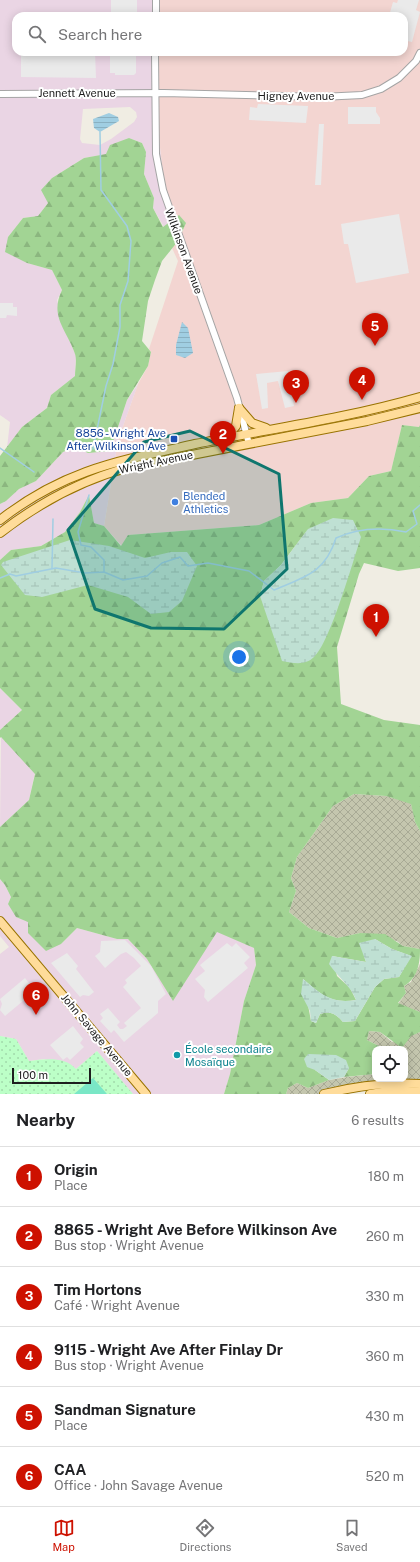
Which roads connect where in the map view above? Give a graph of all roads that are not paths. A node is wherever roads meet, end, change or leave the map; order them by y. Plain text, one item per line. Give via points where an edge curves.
1 (156, 0) edge
2 (156, 12) edge
3 (420, 53) edge
4 (155, 56) edge
5 (155, 93) junction
6 (0, 94) edge
7 (420, 396) edge
8 (239, 408) junction
9 (420, 408) edge
10 (269, 429) junction
11 (246, 434) junction
12 (226, 438) junction
13 (249, 444) junction
14 (0, 520) edge
15 (0, 533) edge
16 (0, 921) edge
17 (420, 1085) edge
18 (420, 1092) edge
19 (146, 1094) edge
20 (324, 1094) edge
21 (370, 1094) edge

1 - 2 street
3 - 5 street, Higney Avenue via 416,61 399,78 381,89 362,95 321,97
4 - 5 street, Wilkinson Avenue
5 - 6 street, Jennett Avenue
5 - 8 street, Wilkinson Avenue via 156,154 163,190
7 - 10 main road, Wright Avenue via 348,414
8 - 10 main road via 252,423
8 - 11 street, Wilkinson Avenue
8 - 12 main road via 236,426
9 - 13 main road, Wright Avenue
10 - 11 main road, Wright Avenue
11 - 12 main road, Wright Avenue
11 - 13 street, Wilkinson Avenue
12 - 14 main road, Wright Avenue via 92,469 28,499
13 - 15 main road, Wright Avenue via 130,467 96,477 53,496
16 - 19 main road, John Savage Avenue
17 - 18 street
17 - 20 main road via 394,1083 359,1086
18 - 21 main road via 395,1090

